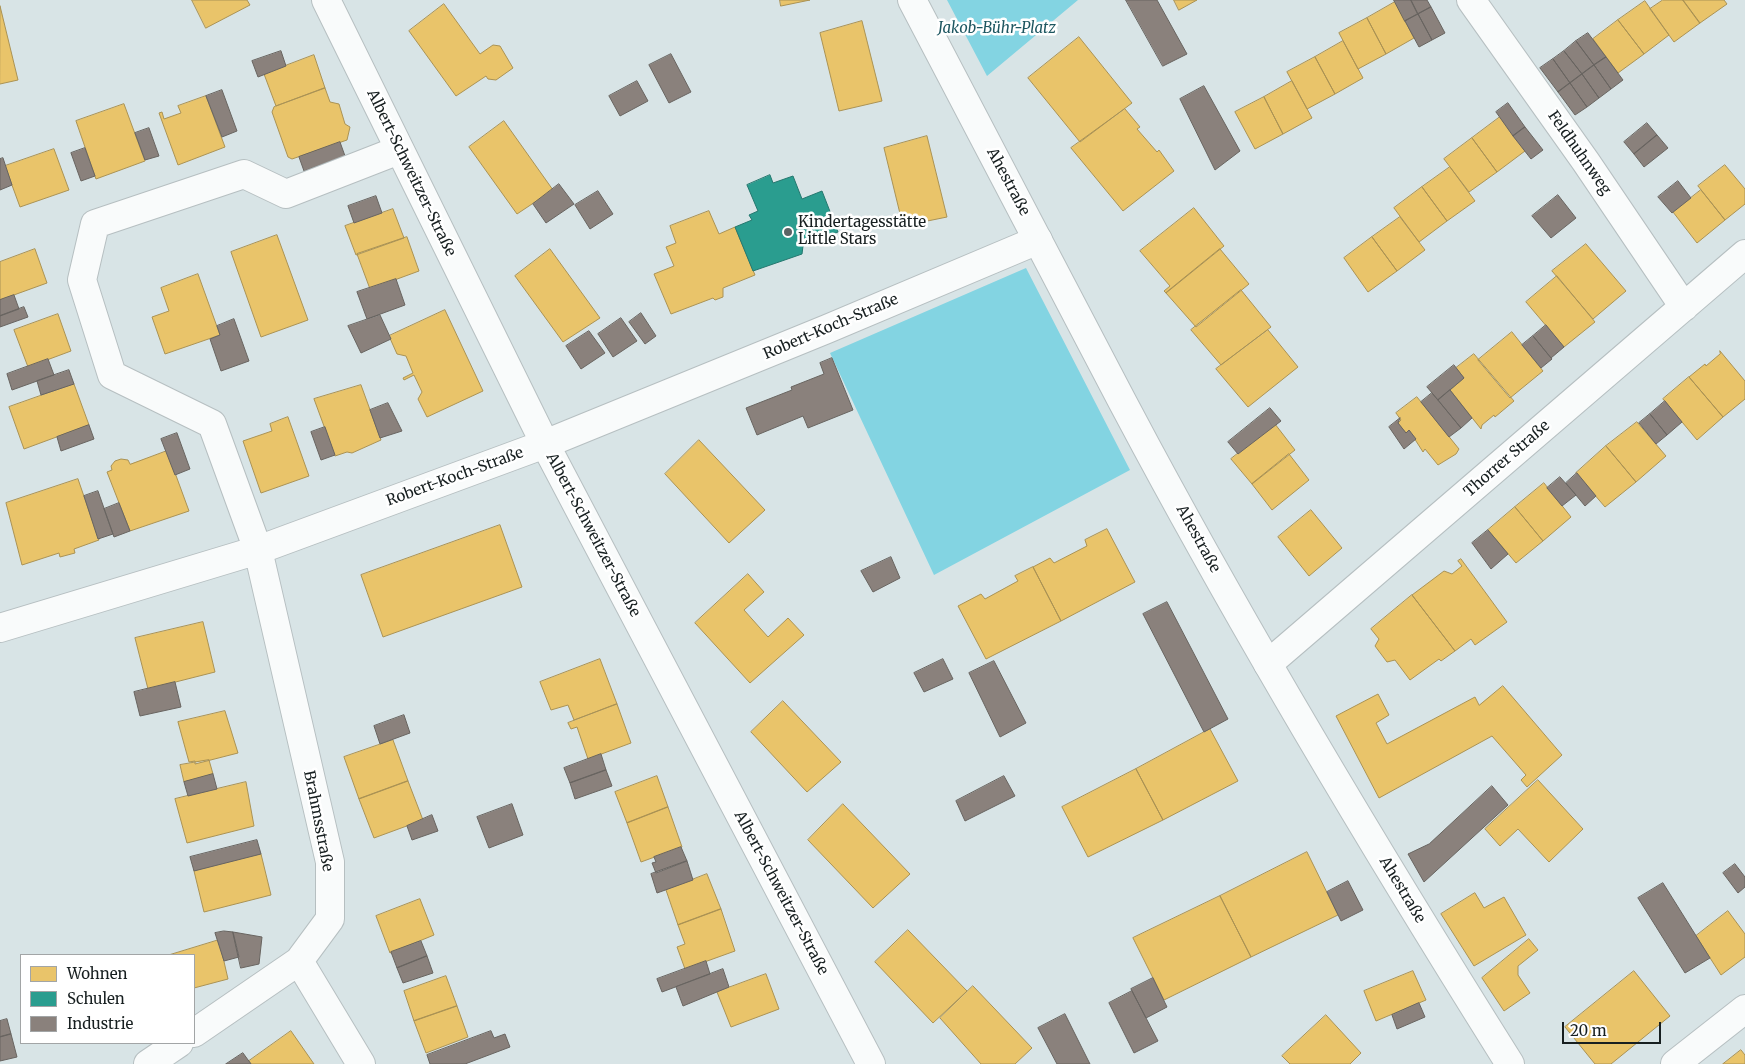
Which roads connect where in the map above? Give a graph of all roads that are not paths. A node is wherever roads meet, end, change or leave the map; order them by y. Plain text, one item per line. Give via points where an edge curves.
1 (326, 0) edge
2 (912, 0) edge
3 (1471, 0) edge
4 (399, 150) junction
5 (1038, 240) junction
6 (1745, 254) edge
7 (1684, 307) junction
8 (545, 444) junction
9 (258, 550) junction
10 (0, 628) edge
11 (1268, 664) junction
12 (298, 961) junction
13 (1745, 1009) edge
14 (195, 1032) edge
15 (178, 1044) edge
16 (148, 1064) edge
17 (362, 1064) edge
18 (871, 1064) edge
19 (1510, 1064) edge
20 (1675, 1064) edge

1 - 4 street, Albert-Schweitzer-Straße
2 - 5 street, Ahestraße
3 - 7 street, Feldhuhnweg
4 - 8 street, Albert-Schweitzer-Straße
4 - 9 street, Brahmsstraße via 286,194 244,174 95,224 82,280 112,375 212,424
5 - 8 street, Robert-Koch-Straße
5 - 11 street, Ahestraße via 1147,448
6 - 7 street, Thorrer Straße
7 - 11 street, Thorrer Straße
8 - 9 street, Robert-Koch-Straße
8 - 18 street, Albert-Schweitzer-Straße
9 - 10 street, Robert-Koch-Straße
9 - 12 street, Brahmsstraße via 330,862 330,919
11 - 19 street, Ahestraße via 1421,922
12 - 14 street, Brahmsstraße
12 - 17 street
13 - 20 street
15 - 16 street

